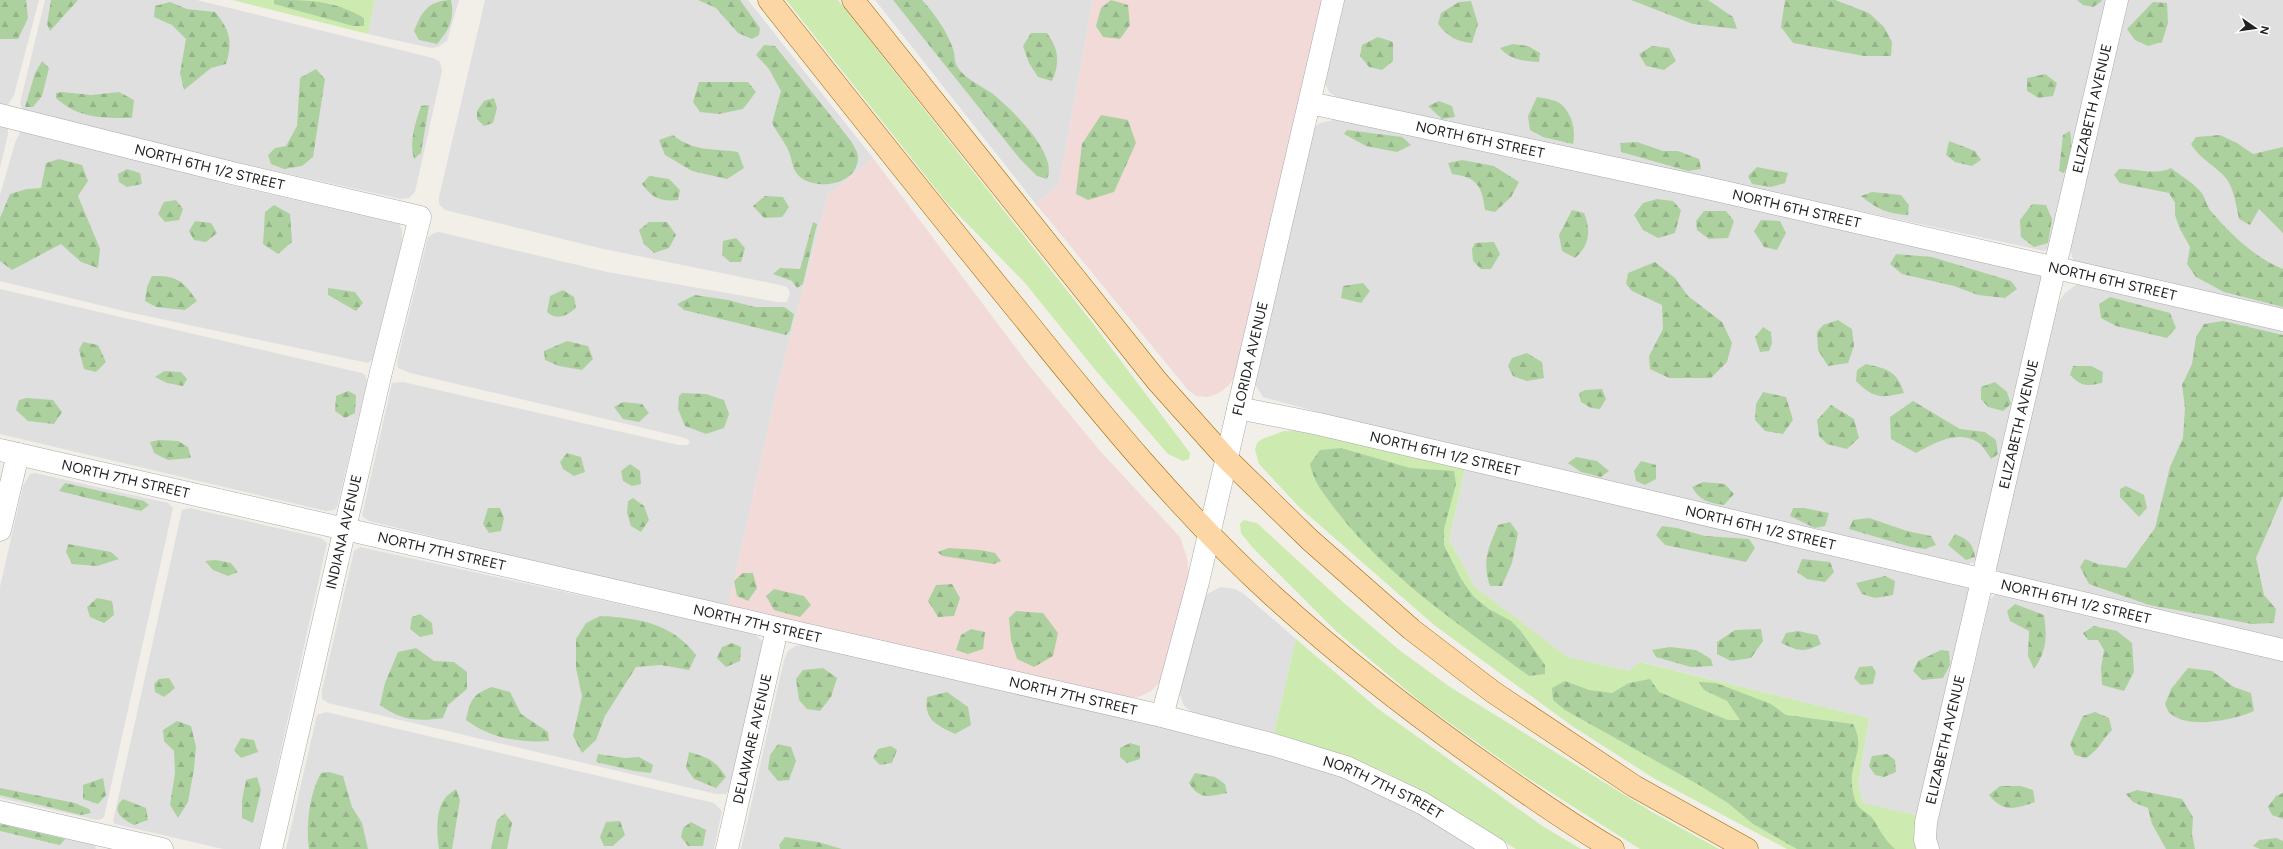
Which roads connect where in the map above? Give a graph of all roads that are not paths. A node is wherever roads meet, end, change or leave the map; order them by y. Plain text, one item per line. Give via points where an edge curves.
1 (769, 0) edge
2 (853, 0) edge
3 (1333, 0) edge
4 (2117, 0) edge
5 (1310, 103) junction
6 (0, 115) edge
7 (420, 217) joint
8 (2054, 268) junction
9 (2283, 320) edge
10 (1238, 408) junction
11 (9, 452) edge
12 (1226, 458) junction
13 (344, 529) junction
14 (0, 530) edge
15 (1209, 532) junction
16 (1982, 579) junction
17 (777, 629) junction
18 (2283, 650) edge
19 (1162, 716) junction
20 (0, 812) edge
21 (162, 849) edge
22 (271, 849) edge
23 (727, 849) edge
24 (1496, 849) edge
25 (1613, 849) edge
26 (1747, 849) edge
27 (1928, 849) edge

1 - 15 main road via 1104,417
2 - 12 main road via 1157,381
3 - 5 street, FLORIDA AVENUE
4 - 8 street, ELIZABETH AVENUE
5 - 8 street, NORTH 6TH STREET via 1715,190
5 - 10 street, FLORIDA AVENUE
6 - 7 street, NORTH 6TH 1/2 STREET
7 - 13 street, INDIANA AVENUE
8 - 9 street, NORTH 6TH STREET
8 - 16 street, ELIZABETH AVENUE
10 - 12 street, FLORIDA AVENUE
10 - 16 street, NORTH 6TH 1/2 STREET via 1318,424
11 - 13 street, NORTH 7TH STREET
11 - 14 street
12 - 15 street, FLORIDA AVENUE
12 - 26 main road via 1359,585 1493,692 1634,786
13 - 17 street, NORTH 7TH STREET
13 - 22 street, INDIANA AVENUE
15 - 19 street, FLORIDA AVENUE
15 - 25 main road via 1273,596 1367,676 1463,750 1586,834
16 - 18 street, NORTH 6TH 1/2 STREET
16 - 27 street, ELIZABETH AVENUE via 1926,822 1925,840
17 - 19 street, NORTH 7TH STREET
17 - 23 street, DELAWARE AVENUE
19 - 24 street, NORTH 7TH STREET via 1346,767 1422,803
20 - 21 street

